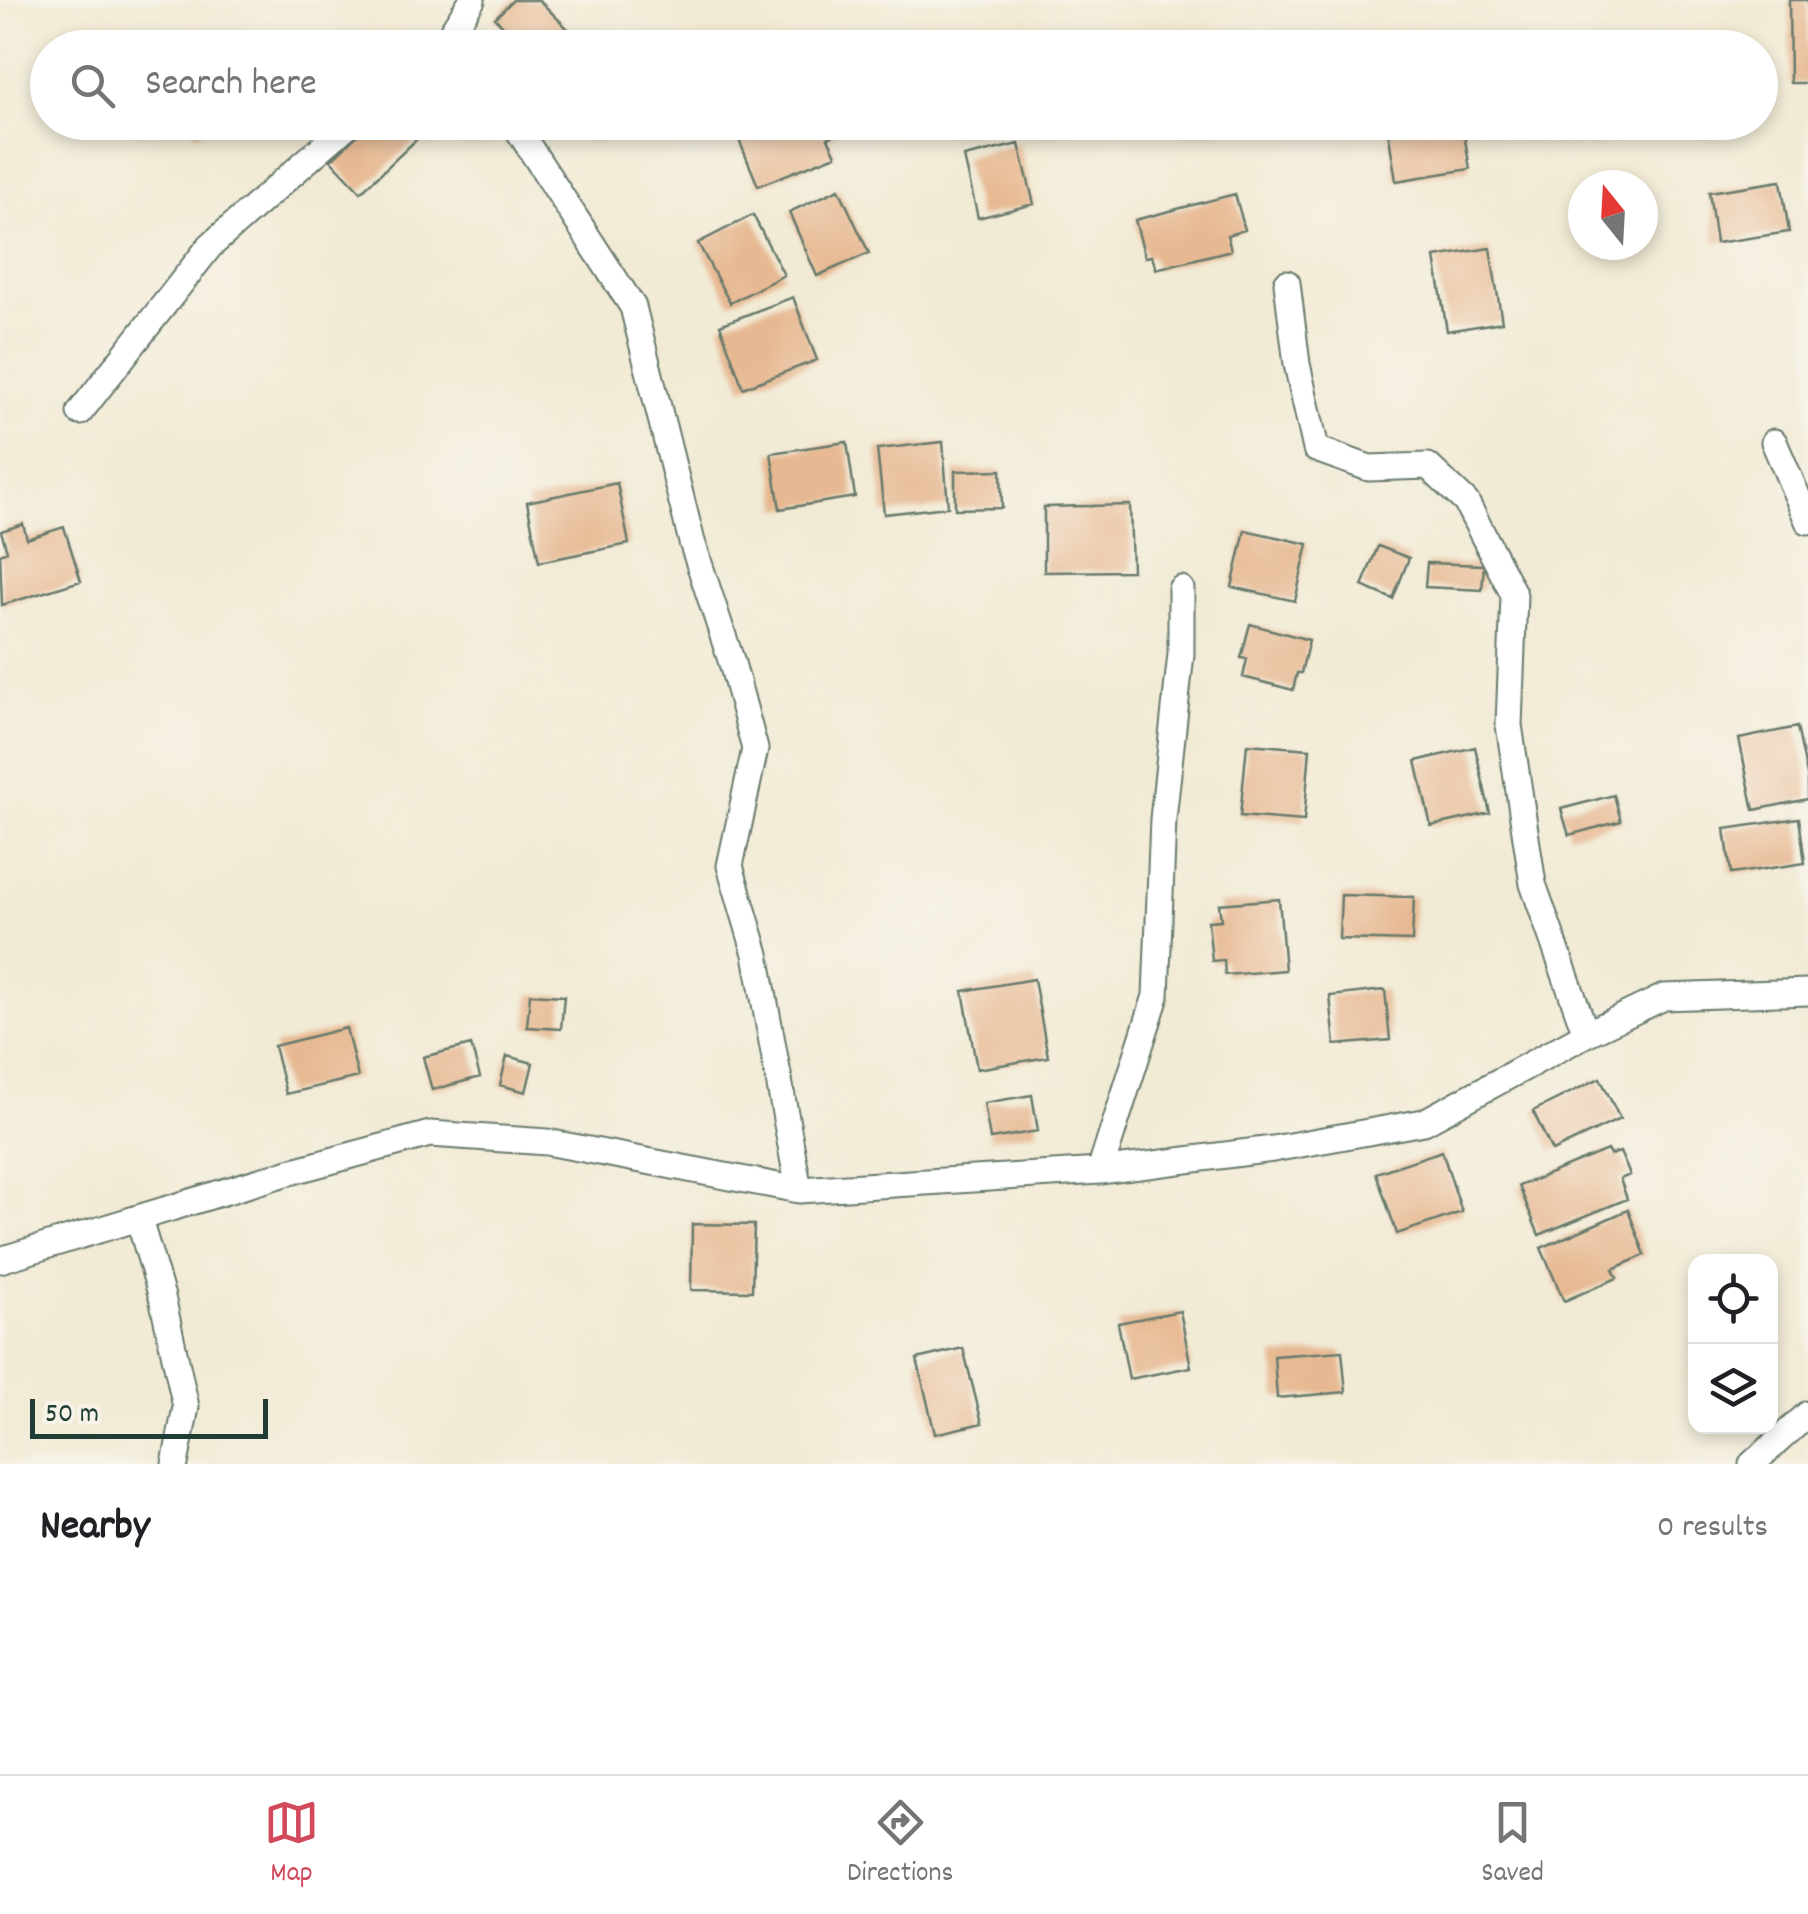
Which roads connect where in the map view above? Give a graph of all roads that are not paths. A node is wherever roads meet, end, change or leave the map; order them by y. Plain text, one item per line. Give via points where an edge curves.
1 (472, 0) edge
2 (455, 30) edge
3 (331, 140) edge
4 (525, 140) edge
5 (1286, 283) dead end
6 (80, 412) dead end
7 (1774, 442) dead end
8 (1808, 522) edge
9 (1182, 588) dead end
10 (1808, 992) edge
11 (1586, 1034) junction
12 (1100, 1171) junction
13 (799, 1190) junction
14 (139, 1220) junction
15 (0, 1260) edge
16 (1808, 1414) edge
17 (175, 1464) edge
18 (1752, 1464) edge

1 - 2 street
3 - 6 street via 210,246
4 - 13 street via 633,307 692,542 732,663 754,750 730,866 756,954
5 - 11 street via 1316,449 1369,468 1428,466 1466,502 1514,595 1508,725 1533,884
7 - 8 street
9 - 12 street via 1156,996
10 - 11 street via 1664,997
11 - 12 street via 1424,1122
12 - 13 street
13 - 14 street via 547,1142 430,1134
14 - 15 street
14 - 17 street via 186,1406
16 - 18 street

